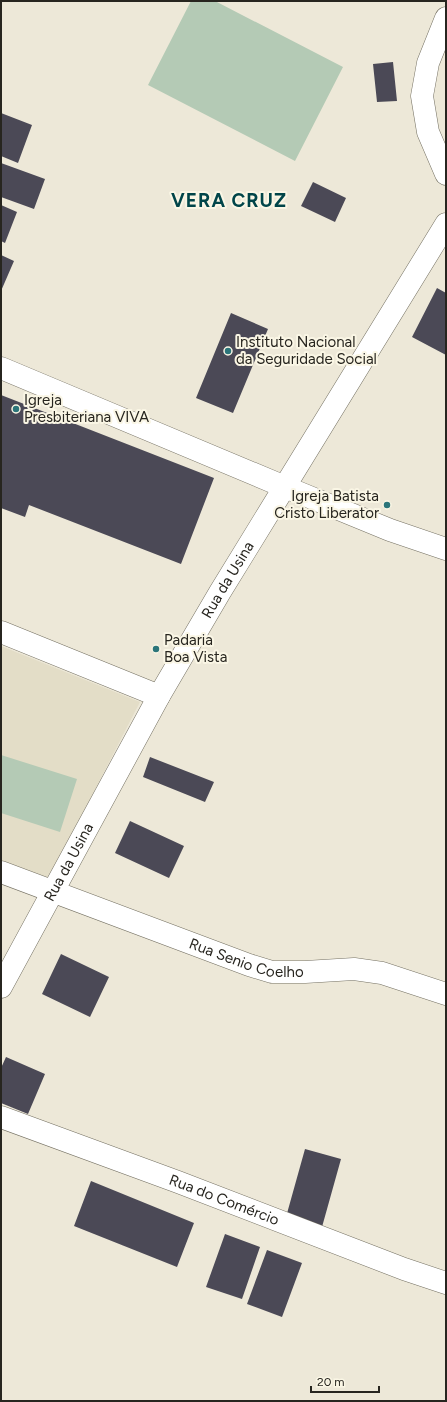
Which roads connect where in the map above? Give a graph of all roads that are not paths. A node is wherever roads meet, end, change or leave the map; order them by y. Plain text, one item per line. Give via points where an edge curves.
1 (446, 18) edge
2 (446, 174) edge
3 (446, 224) edge
4 (1, 368) edge
5 (285, 488) junction
6 (446, 549) edge
7 (1, 632) edge
8 (159, 696) junction
9 (1, 872) edge
10 (52, 892) junction
11 (1, 986) edge
12 (446, 994) edge
13 (1, 1117) edge
14 (446, 1283) edge

1 - 2 street via 428,63 422,96 428,132
3 - 5 street, Rua da Usina
4 - 5 street
5 - 6 street via 390,530
5 - 8 street, Rua da Usina
7 - 8 street
8 - 10 street, Rua da Usina
9 - 10 street, Rua Senio Coelho
10 - 11 street, Rua da Usina
10 - 12 street, Rua Senio Coelho via 272,972 354,969 382,973
13 - 14 street, Rua do Comércio

